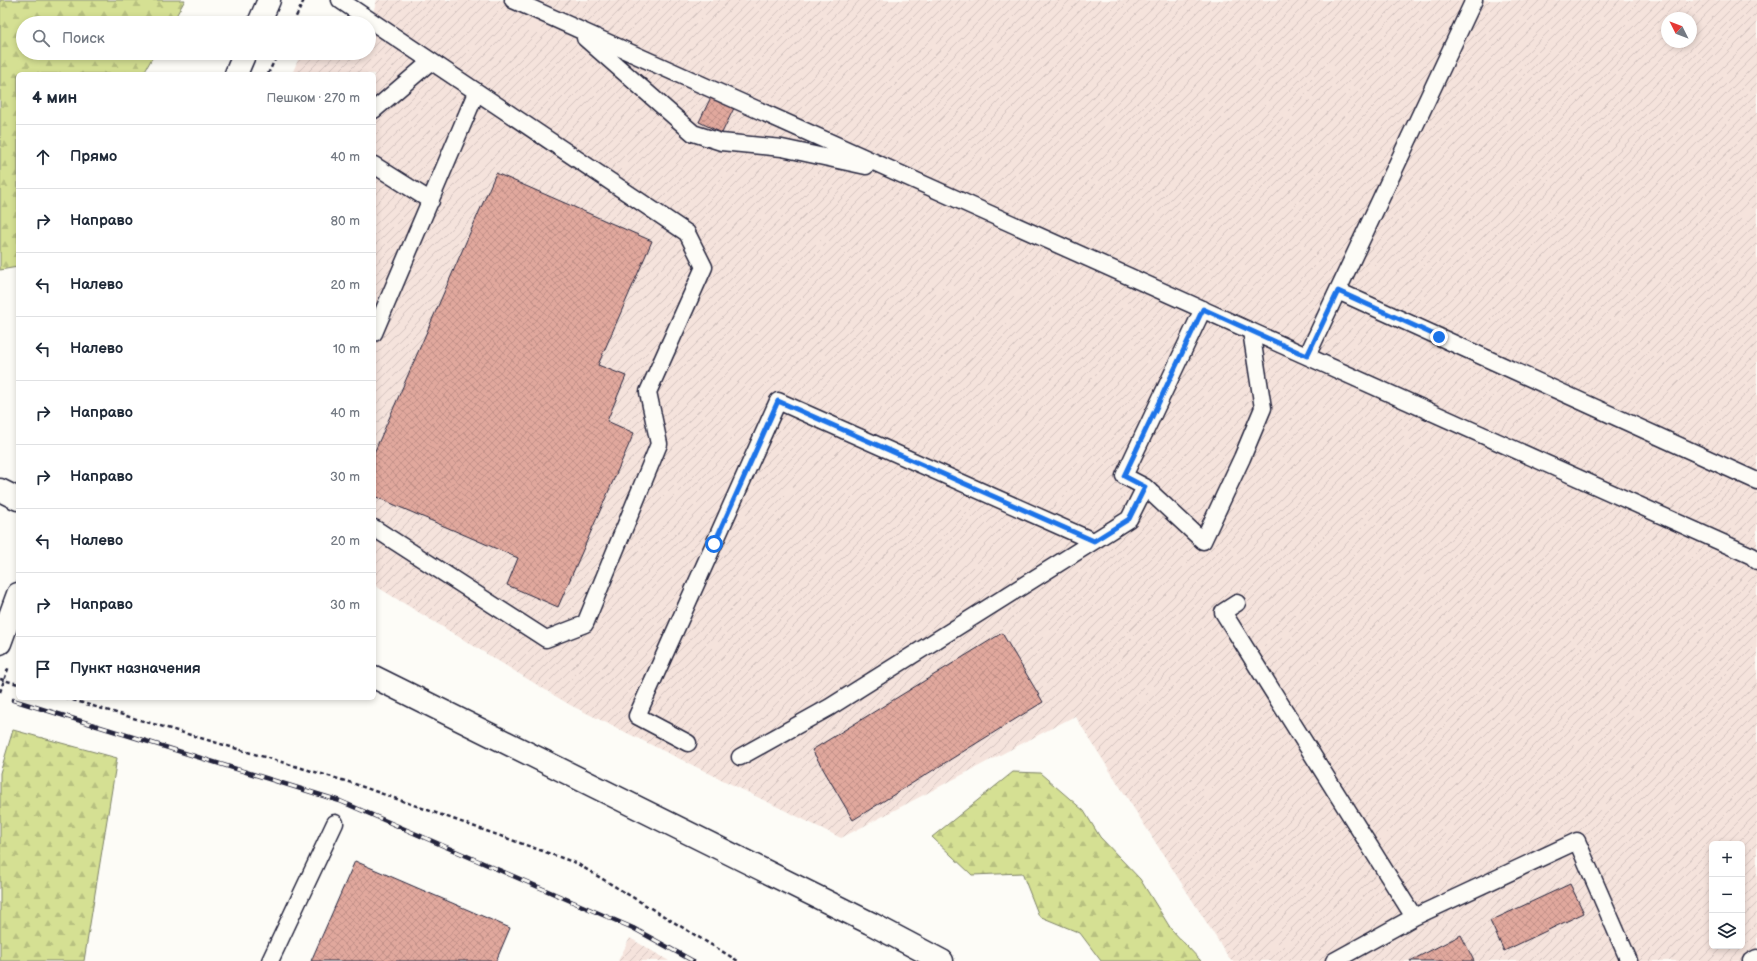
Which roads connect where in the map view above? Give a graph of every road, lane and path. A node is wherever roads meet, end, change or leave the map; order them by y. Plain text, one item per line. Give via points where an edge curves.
1 (269, 0) edge
2 (304, 0) edge
3 (340, 0) edge
4 (513, 0) edge
5 (1474, 0) edge
6 (262, 16) edge
7 (296, 16) edge
8 (363, 16) edge
9 (376, 25) edge
10 (572, 27) junction
11 (242, 60) edge
12 (275, 60) edge
13 (430, 62) junction
14 (237, 72) edge
15 (269, 72) edge
16 (476, 93) junction
17 (376, 108) edge
18 (376, 166) edge
19 (897, 172) junction
20 (430, 201) junction
21 (1338, 291) junction
22 (1203, 309) junction
23 (376, 328) edge
24 (1251, 331) junction
25 (1307, 356) junction
26 (1757, 481) edge
27 (1145, 487) junction
28 (0, 490) edge
29 (16, 498) edge
30 (376, 529) edge
31 (1094, 541) junction
32 (1757, 561) edge
33 (16, 599) edge
34 (1237, 603) dead end
35 (0, 643) edge
36 (376, 678) edge
37 (0, 680) edge
38 (16, 684) edge
39 (73, 700) edge
40 (688, 743) dead end
41 (740, 757) dead end
42 (335, 823) dead end
43 (1414, 917) junction
44 (1345, 958) edge
45 (1757, 958) edge
46 (270, 961) edge
47 (738, 961) edge
48 (942, 961) edge
49 (1629, 961) edge
50 (1751, 961) edge

1 - 6 street
2 - 7 path
3 - 8 lane
4 - 10 lane
5 - 21 lane
9 - 13 lane
10 - 19 lane
10 - 19 lane via 693,133 721,142 782,148
11 - 14 street
12 - 15 path
13 - 16 lane
13 - 17 lane
16 - 20 lane
16 - 30 lane via 687,233 704,267 648,392 659,444 585,624 546,639
18 - 20 lane
19 - 22 lane
20 - 23 lane
21 - 25 lane
21 - 26 lane
22 - 24 lane
22 - 27 lane via 1124,476
24 - 25 lane
24 - 27 lane via 1263,408 1203,541
25 - 32 lane via 1752,556
27 - 31 lane via 1129,519
28 - 29 street
31 - 40 lane via 778,401 637,716
31 - 41 lane via 830,707
33 - 35 street
34 - 43 lane via 1223,612
36 - 48 street
37 - 38 path
39 - 47 path via 352,783 576,863
42 - 46 lane
43 - 44 lane
43 - 49 lane via 1577,841
45 - 50 lane

